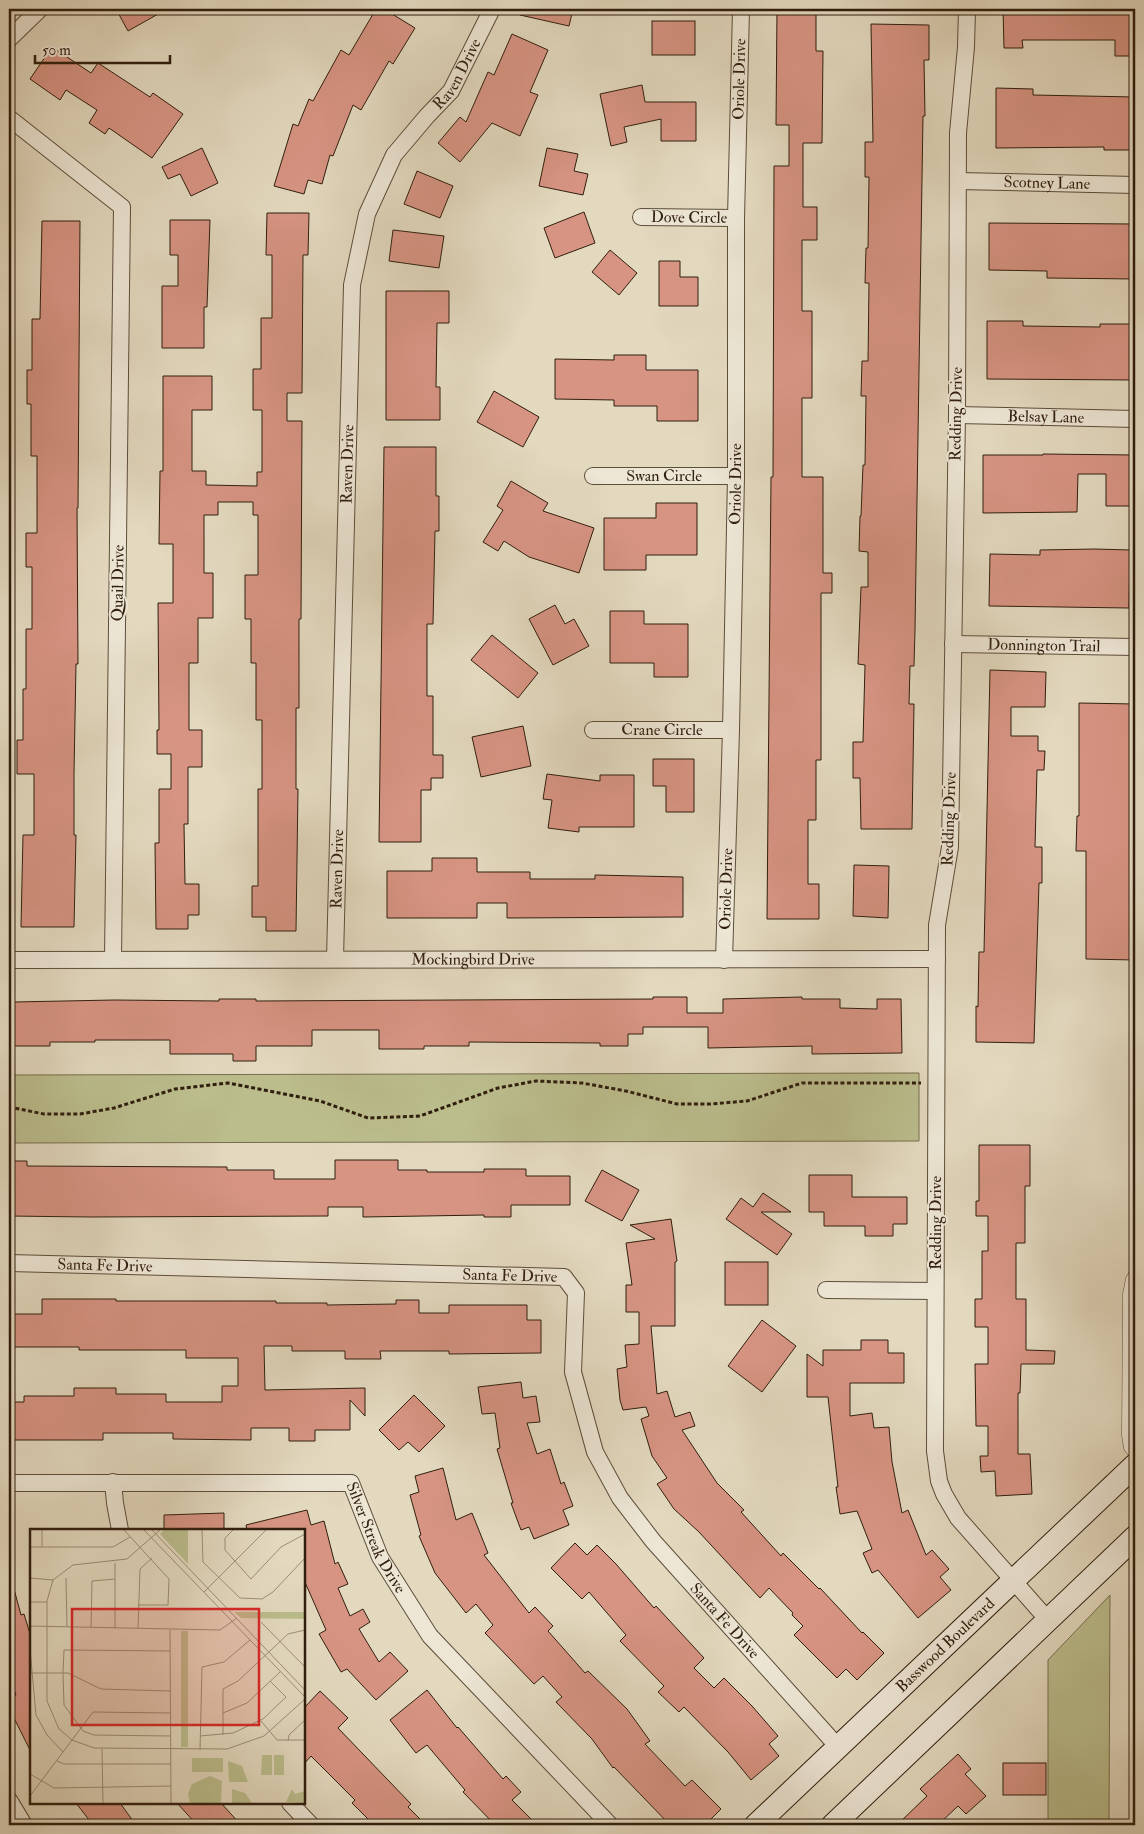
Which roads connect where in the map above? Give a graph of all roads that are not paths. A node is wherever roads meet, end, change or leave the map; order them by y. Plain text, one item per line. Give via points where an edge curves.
1 (40, 9) edge
2 (492, 9) edge
3 (740, 9) edge
4 (967, 9) edge
5 (9, 39) edge
6 (9, 118) edge
7 (958, 181) junction
8 (1135, 185) edge
9 (641, 218) dead end
10 (736, 218) junction
11 (956, 416) junction
12 (1135, 419) edge
13 (593, 476) dead end
14 (736, 476) junction
15 (953, 644) junction
16 (1135, 647) edge
17 (593, 730) dead end
18 (732, 730) junction
19 (113, 959) junction
20 (336, 959) junction
21 (937, 959) junction
22 (9, 960) edge
23 (724, 960) junction
24 (9, 1264) edge
25 (1135, 1270) edge
26 (826, 1290) dead end
27 (936, 1291) junction
28 (1135, 1456) edge
29 (1135, 1465) edge
30 (113, 1482) junction
31 (9, 1483) edge
32 (120, 1529) edge
33 (1135, 1537) edge
34 (1013, 1581) junction
35 (1048, 1620) junction
36 (839, 1748) junction
37 (9, 1800) edge
38 (291, 1804) edge
39 (24, 1825) edge
40 (311, 1825) edge
41 (610, 1825) edge
42 (756, 1825) edge
43 (833, 1825) edge

1 - 5 street
2 - 20 street, Raven Drive via 451,91 394,155 367,214 352,285
3 - 10 street, Oriole Drive
4 - 7 street, Redding Drive via 958,133
6 - 19 street, Quail Drive via 122,206
7 - 8 street, Scotney Lane
7 - 11 street, Redding Drive
9 - 10 street, Dove Circle
10 - 14 street, Oriole Drive
11 - 12 street, Belsay Lane
11 - 15 street, Redding Drive
13 - 14 street, Swan Circle
14 - 18 street, Oriole Drive
15 - 16 street, Donnington Trail
15 - 21 street, Redding Drive via 950,847 938,911
17 - 18 street, Crane Circle
18 - 23 street, Oriole Drive
19 - 20 street, Mockingbird Drive
19 - 22 street, Mockingbird Drive
20 - 23 street, Mockingbird Drive
21 - 23 street, Mockingbird Drive
21 - 27 street, Redding Drive
24 - 36 street, Santa Fe Drive via 564,1277 576,1293 573,1372 595,1452 620,1498 653,1541
25 - 28 lane via 1127,1294 1126,1426 1128,1448
26 - 27 street
27 - 34 street, Redding Drive via 934,1432 939,1481 958,1518
29 - 34 main road, Basswood Boulevard
30 - 31 street, Silver Streak Drive
30 - 32 street
30 - 41 street, Silver Streak Drive via 351,1483 380,1558 430,1636
33 - 35 main road
34 - 35 street, Redding Drive
34 - 36 main road, Basswood Boulevard
35 - 43 main road
36 - 42 main road, Basswood Boulevard
37 - 39 street
38 - 40 street

